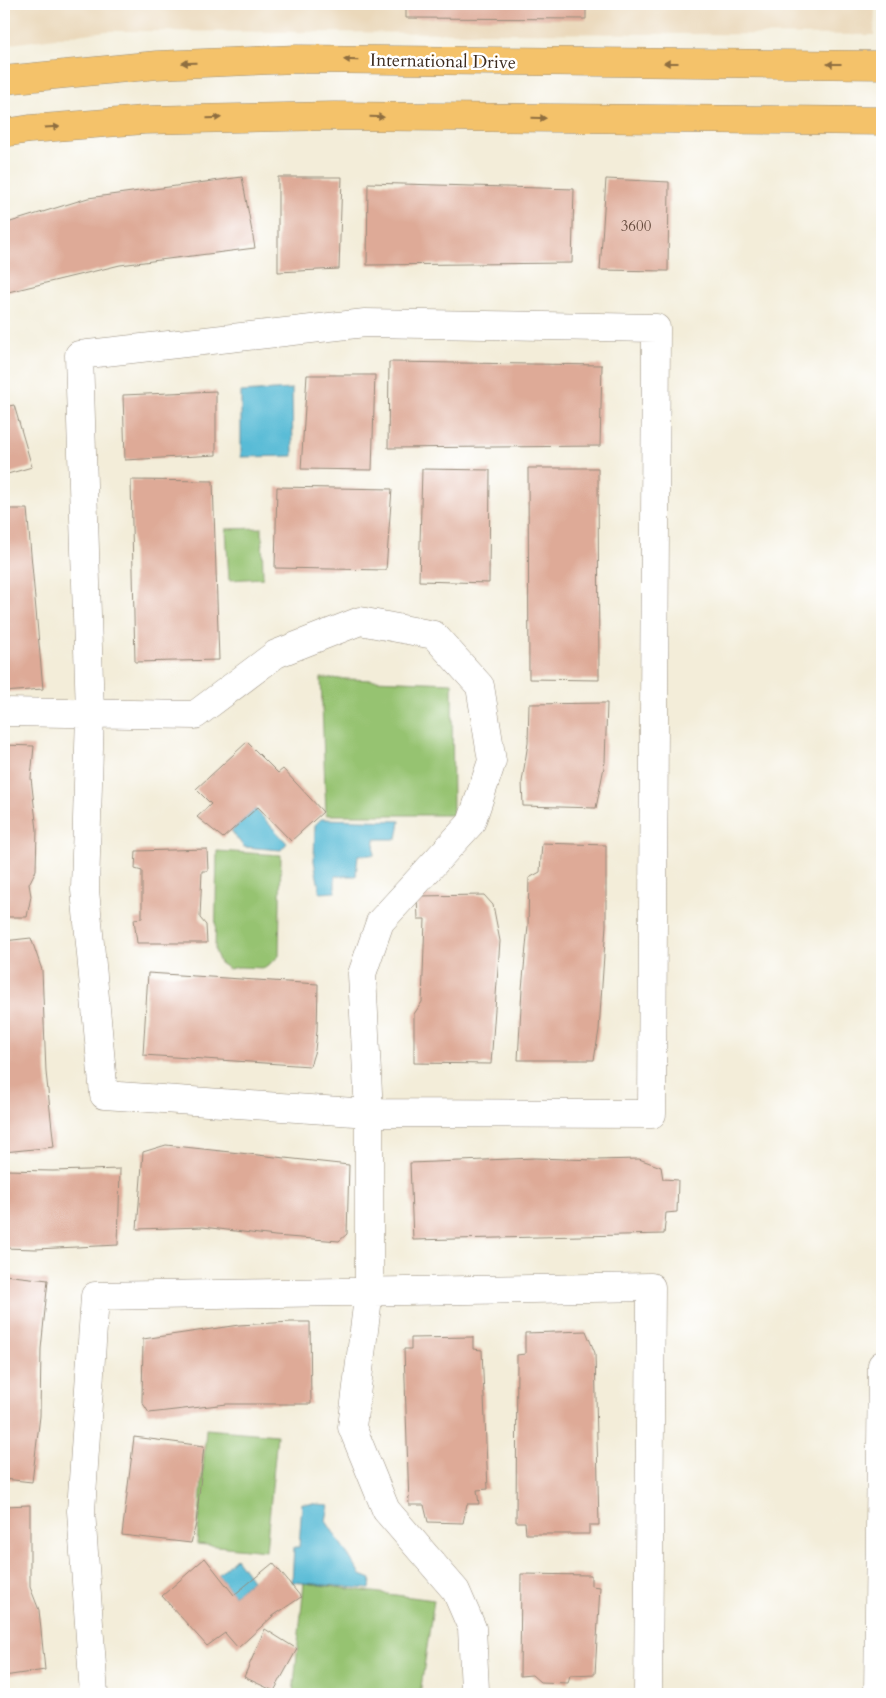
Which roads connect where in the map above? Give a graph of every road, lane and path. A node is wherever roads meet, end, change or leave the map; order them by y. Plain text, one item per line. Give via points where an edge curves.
1 (882, 65) edge
2 (4, 80) edge
3 (882, 121) edge
4 (4, 134) edge
5 (4, 712) edge
6 (90, 713) junction
7 (369, 1114) junction
8 (369, 1290) junction
9 (882, 1365) edge
10 (94, 1694) edge
11 (472, 1694) edge
12 (648, 1694) edge
13 (878, 1694) edge

1 -> 2 main road, International Drive via 297,59 156,65
4 -> 3 main road via 30,128 144,120 334,116
5 - 6 street
6 - 7 street via 84,890 104,1095
6 - 7 street via 195,715 276,654 360,621 434,636 480,686 492,762 471,823 380,922 362,974
6 - 7 street via 79,355 365,323 656,328 652,1114
7 - 8 street
8 - 10 street via 95,1296 81,1511
8 - 11 street via 352,1427 386,1510 456,1591 472,1628 475,1690
8 - 12 street via 651,1287
9 - 13 street

